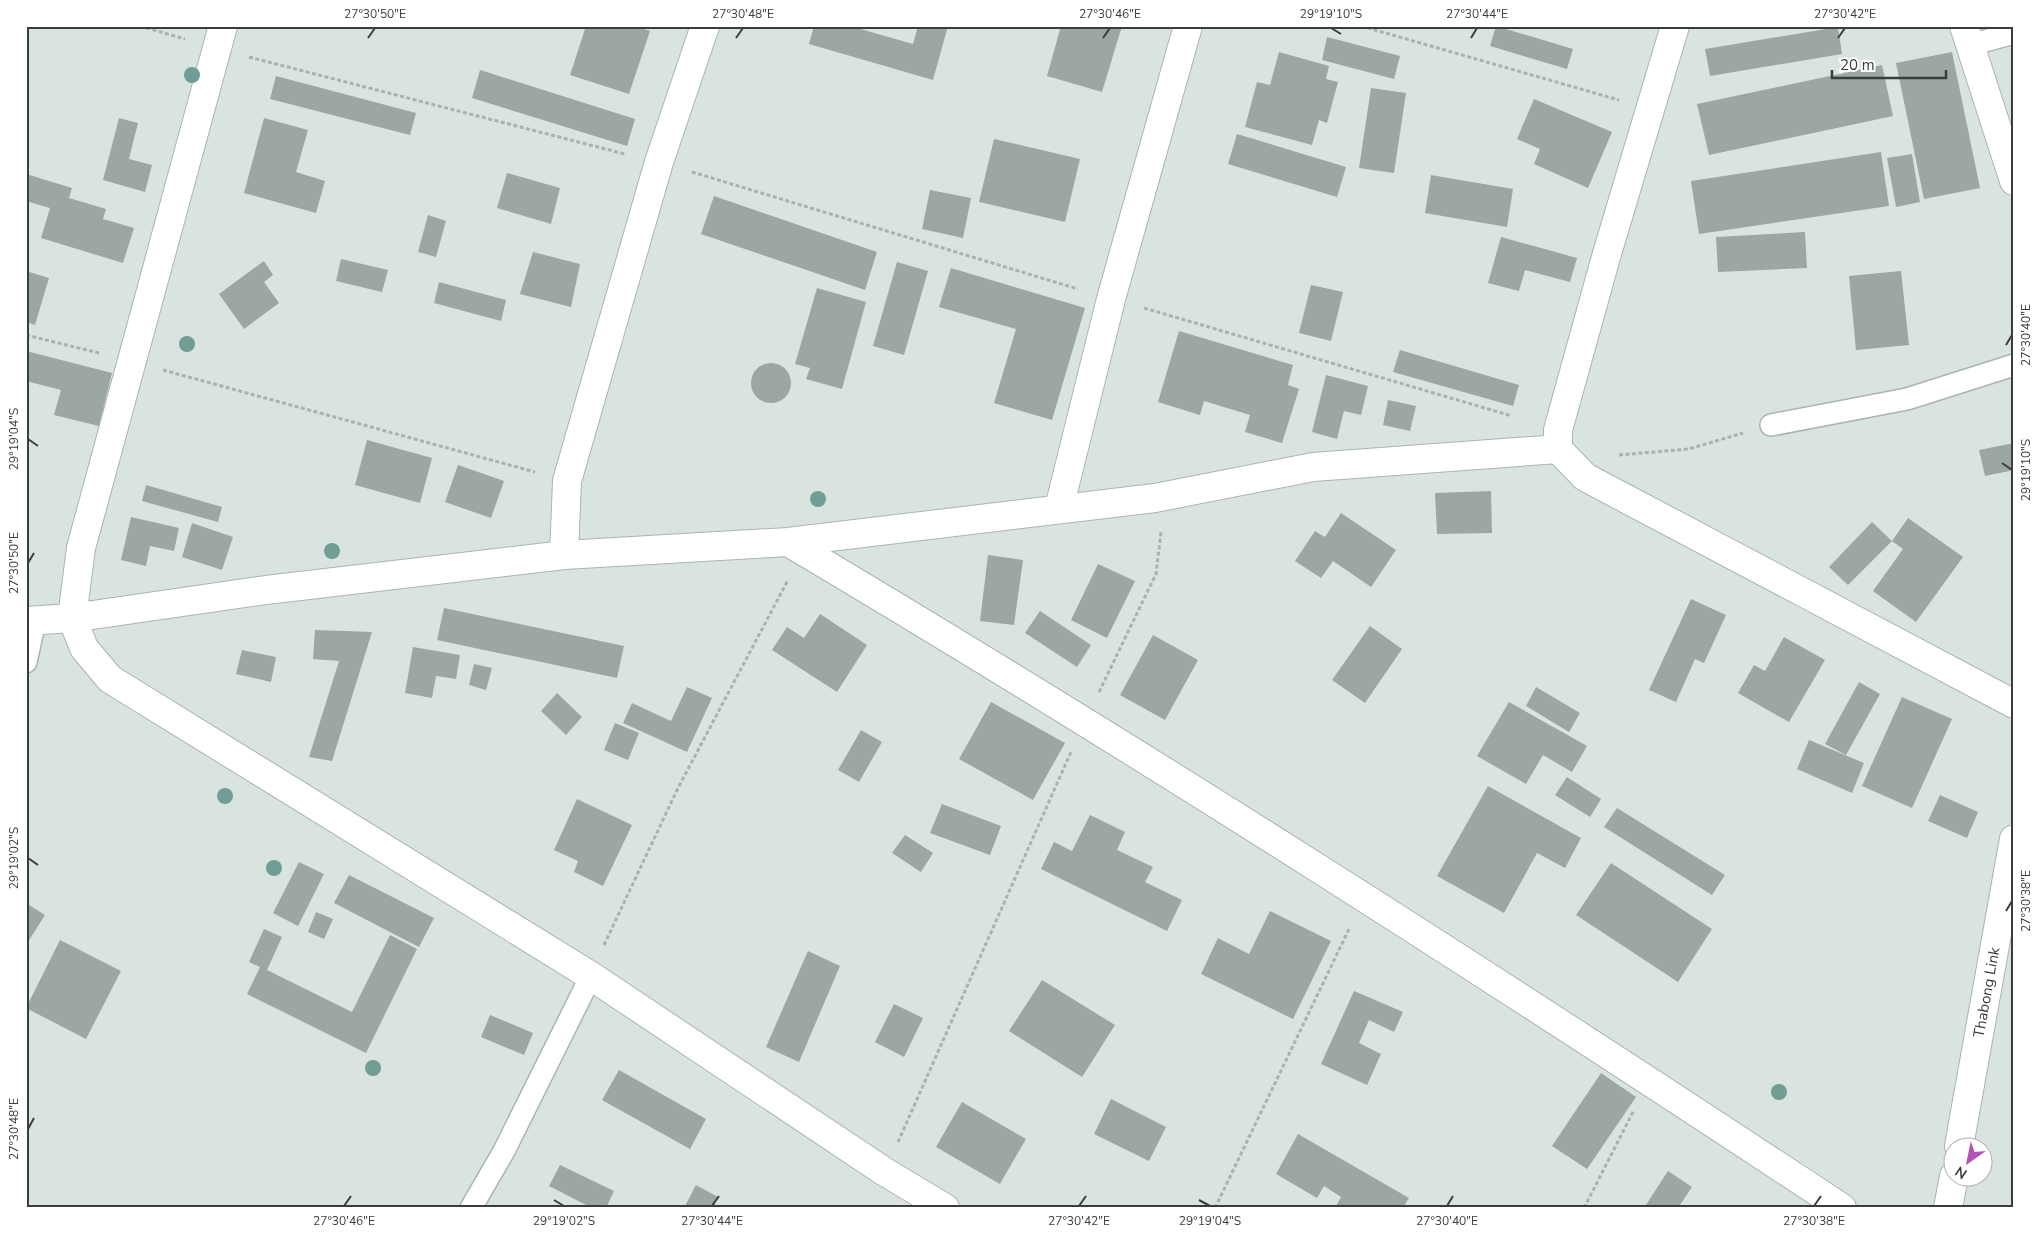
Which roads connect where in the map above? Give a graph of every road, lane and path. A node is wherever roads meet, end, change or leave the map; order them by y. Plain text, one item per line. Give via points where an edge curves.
1 (223, 26) edge
2 (705, 26) edge
3 (1188, 26) edge
4 (1361, 26) edge
5 (1675, 26) edge
6 (2014, 33) edge
7 (1967, 35) edge
8 (1650, 109) junction
9 (2014, 181) edge
10 (1111, 299) junction
11 (26, 335) edge
12 (131, 361) junction
13 (2014, 365) edge
14 (1771, 425) joint
15 (1558, 440) junction
16 (1585, 477) junction
17 (567, 481) junction
18 (1155, 498) junction
19 (1059, 508) junction
20 (795, 546) junction
21 (564, 554) junction
22 (72, 618) junction
23 (31, 621) edge
24 (26, 662) edge
25 (2014, 704) edge
26 (1085, 722) junction
27 (2014, 839) edge
28 (2012, 870) edge
29 (1364, 899) junction
30 (591, 976) junction
31 (1649, 1080) junction
32 (1962, 1136) edge
33 (885, 1172) junction
34 (1952, 1186) edge
35 (471, 1208) edge
36 (945, 1208) edge
37 (1214, 1208) edge
38 (1584, 1208) edge
39 (1842, 1208) edge
40 (1948, 1208) edge

1 - 12 street
2 - 17 street via 658,162
3 - 10 street
4 - 8 path
5 - 8 street
6 - 7 lane
7 - 9 street
8 - 15 street via 1606,257
10 - 15 path
10 - 19 street
11 - 12 path
12 - 17 path
12 - 22 street via 81,548
13 - 14 lane via 1907,399
14 - 16 path via 1689,449 1617,455
15 - 16 street
15 - 18 street via 1313,467
16 - 25 street
17 - 21 street
18 - 19 street
18 - 26 path via 1162,542 1156,574
19 - 20 street
20 - 21 street
20 - 26 street
20 - 30 path via 778,601 677,790
21 - 22 street via 266,590
22 - 23 street
22 - 30 street via 84,648 110,679
23 - 24 lane
26 - 29 street
26 - 33 path
27 - 28 street, Thabong Link
28 - 32 street, Thabong Link
29 - 31 street
29 - 37 path
30 - 33 street
30 - 35 lane via 504,1151
31 - 38 path
31 - 39 street
33 - 36 street
34 - 40 street

